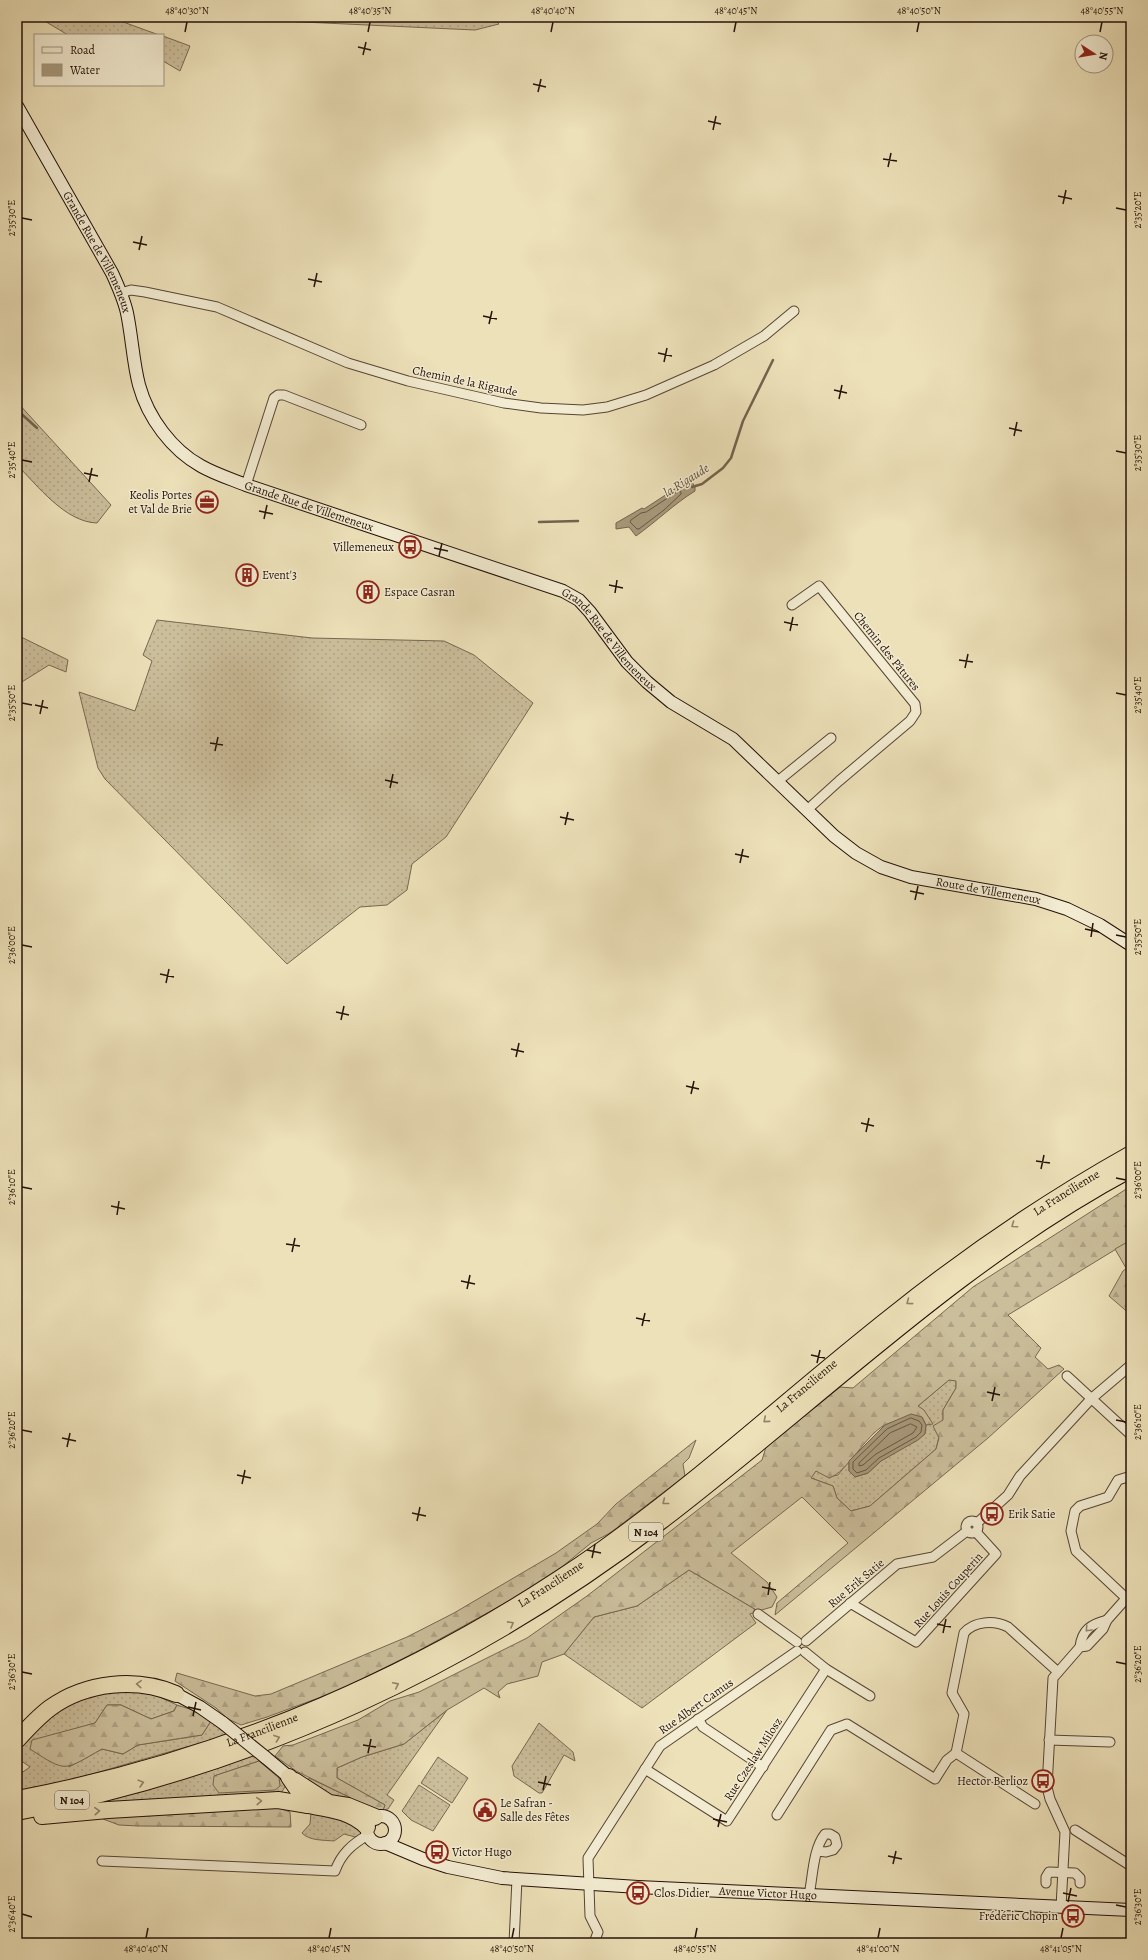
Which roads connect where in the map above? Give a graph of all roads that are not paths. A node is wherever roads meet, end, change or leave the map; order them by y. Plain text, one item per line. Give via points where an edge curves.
1 (17, 106) edge
2 (121, 293) junction
3 (794, 311) dead end
4 (361, 425) dead end
5 (246, 485) junction
6 (792, 605) dead end
7 (831, 738) dead end
8 (778, 781) junction
9 (808, 810) junction
10 (1131, 945) edge
11 (1131, 1154) edge
12 (1131, 1169) edge
13 (1131, 1365) edge
14 (1067, 1376) dead end
15 (1091, 1399) junction
16 (1131, 1435) edge
17 (1131, 1476) edge
18 (974, 1529) junction
19 (1128, 1595) edge
20 (850, 1603) junction
21 (758, 1614) dead end
22 (801, 1647) junction
23 (826, 1669) junction
24 (1058, 1672) junction
25 (176, 1694) joint
26 (870, 1696) dead end
27 (698, 1719) junction
28 (17, 1740) edge
29 (1049, 1740) junction
30 (1110, 1742) dead end
31 (956, 1753) junction
32 (763, 1767) junction
33 (645, 1769) junction
34 (289, 1777) junction
35 (17, 1798) edge
36 (278, 1800) junction
37 (1035, 1804) dead end
38 (308, 1805) junction
39 (17, 1812) edge
40 (777, 1815) dead end
41 (17, 1820) edge
42 (370, 1827) junction
43 (1075, 1830) dead end
44 (395, 1832) junction
45 (386, 1843) junction
46 (818, 1850) dead end
47 (409, 1853) junction
48 (102, 1862) dead end
49 (1131, 1866) edge
50 (1063, 1873) junction
51 (517, 1880) junction
52 (1080, 1883) dead end
53 (589, 1884) junction
54 (1046, 1884) dead end
55 (809, 1895) junction
56 (1061, 1907) junction
57 (1131, 1910) edge
58 (514, 1943) edge
59 (594, 1943) edge

1 - 2 main road, Grande Rue de Villemeneux
2 - 3 street, Chemin de la Rigaude via 131,290 145,292 217,308 348,363 408,381 504,403 583,410 607,407 646,395 714,365 764,336
2 - 5 main road, Grande Rue de Villemeneux via 127,312 140,386 156,422 179,450 195,462
4 - 5 street via 284,394 278,395 274,398
5 - 8 main road, Grande Rue de Villemeneux via 563,591 580,600 628,662 647,682 671,702 733,739
6 - 9 street, Chemin des Pâtures via 820,586 915,704 916,712 910,721 839,780
7 - 8 street
8 - 9 main road, Grande Rue de Villemeneux
9 - 10 main road, Route de Villemeneux via 834,836 856,853 881,867 911,877 1036,899 1067,909 1100,925
11 -> 35 highway, La Francilienne / N 104 via 1027,1216 961,1262 892,1315 654,1511 604,1548 513,1608 422,1658 343,1697 278,1724 158,1765
39 -> 12 highway, La Francilienne / N 104 via 67,1802 161,1777 283,1736 347,1709 436,1666 520,1618 610,1559 662,1520 969,1272 1036,1226
13 - 15 street, Rue Erik Satie
14 - 15 street
15 - 16 street
15 - 18 street, Rue Erik Satie via 1020,1476 1008,1495
17 - 19 street via 1118,1480 1108,1497 1080,1506 1075,1511 1071,1531 1076,1551
18 - 20 street, Rue Erik Satie via 932,1557 897,1564
18 - 20 street, Rue Louis Couperin via 996,1554 916,1642
19 - 24 street via 1107,1620 1093,1624 1081,1636 1080,1648
20 - 22 street, Rue Erik Satie
21 - 22 street
22 - 23 street
22 - 27 street, Rue Albert Camus
23 - 26 street
23 - 32 street, Rue Czeslaw Milosz
24 - 29 street via 1051,1686
24 - 31 street via 1008,1627 988,1622 969,1627 964,1633 952,1693 964,1714
25 -> 28 highway via 160,1687 139,1684 109,1685 86,1691 50,1708
25 - 34 main road, bridge via 223,1723
27 - 32 street via 703,1727
27 - 33 street, Rue Albert Camus via 663,1743
29 - 30 street
29 - 50 street via 1047,1787 1065,1838
31 - 37 street
31 - 40 street via 947,1760 935,1779 847,1724 831,1730
32 - 33 street, Rue Czeslaw Milosz via 727,1821
33 - 53 street, Rue Albert Camus via 591,1852 587,1862
34 - 36 highway via 287,1790
34 - 38 highway
34 - 42 highway via 329,1803 348,1806
36 - 38 highway
41 -> 36 highway via 108,1810
38 - 42 highway via 345,1812
42 - 44 main road via 384,1816 391,1820
42 - 45 main road via 376,1843
42 - 48 street via 347,1850 335,1871
43 - 49 street
44 - 45 main road
44 - 47 main road
45 - 47 main road, Avenue Victor Hugo
46 - 55 street
47 - 51 main road, Avenue Victor Hugo via 423,1860 463,1871
50 - 52 street via 1075,1873 1080,1878
50 - 54 street via 1049,1872
50 - 56 street
51 - 53 main road, Avenue Victor Hugo
51 - 58 street
53 - 55 main road, Avenue Victor Hugo
53 - 59 street, Rue Albert Camus via 590,1916 598,1932
55 - 56 main road, Avenue Victor Hugo
56 - 57 main road, Avenue Victor Hugo

